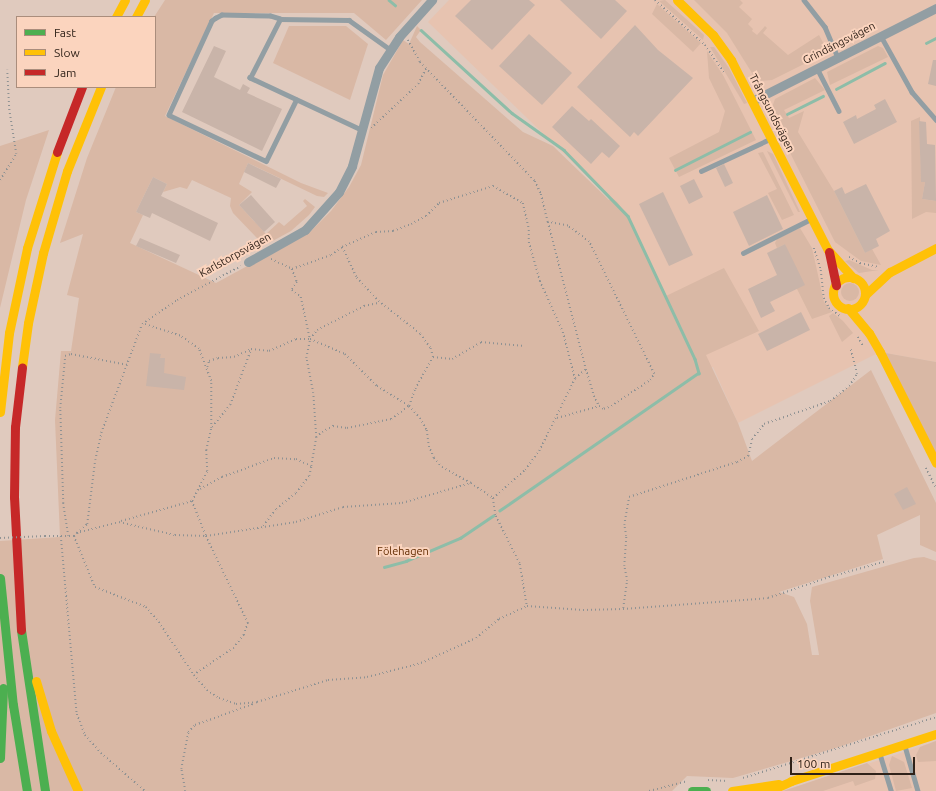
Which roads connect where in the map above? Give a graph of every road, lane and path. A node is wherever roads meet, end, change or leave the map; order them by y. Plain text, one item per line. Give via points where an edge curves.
1 (125, 0) edge
2 (145, 0) edge
3 (432, 0) edge
4 (655, 0) edge
5 (677, 0) edge
6 (804, 0) edge
7 (936, 8) edge
8 (117, 16) edge
9 (137, 16) edge
10 (280, 18) junction
11 (406, 30) junction
12 (881, 36) junction
13 (390, 50) junction
14 (838, 58) junction
15 (426, 68) junction
16 (817, 68) junction
17 (7, 70) dead end
18 (727, 76) dead end
19 (752, 78) dead end
20 (768, 83) dead end
21 (82, 88) edge
22 (101, 88) edge
23 (773, 99) dead end
24 (296, 100) junction
25 (754, 100) junction
26 (839, 111) dead end
27 (768, 114) dead end
28 (936, 120) edge
29 (361, 130) junction
30 (772, 138) junction
31 (701, 171) dead end
32 (0, 180) edge
33 (812, 218) junction
34 (548, 222) junction
35 (814, 246) dead end
36 (342, 247) junction
37 (936, 248) edge
38 (266, 253) junction
39 (743, 253) dead end
40 (248, 262) joint
41 (835, 263) junction
42 (881, 267) dead end
43 (292, 268) junction
44 (821, 270) junction
45 (890, 272) junction
46 (856, 279) junction
47 (836, 285) junction
48 (864, 297) junction
49 (378, 302) junction
50 (848, 308) junction
51 (844, 319) dead end
52 (142, 324) junction
53 (869, 333) junction
54 (856, 335) dead end
55 (310, 339) junction
56 (526, 346) dead end
57 (850, 348) dead end
58 (864, 348) dead end
59 (251, 350) junction
60 (433, 357) junction
61 (128, 365) junction
62 (207, 367) junction
63 (586, 368) junction
64 (575, 378) junction
65 (409, 406) junction
66 (599, 406) junction
67 (0, 412) edge
68 (556, 418) junction
69 (211, 428) junction
70 (316, 437) junction
71 (936, 463) edge
72 (311, 466) junction
73 (925, 467) dead end
74 (471, 483) junction
75 (936, 488) edge
76 (200, 489) junction
77 (493, 498) junction
78 (192, 501) junction
79 (119, 522) junction
80 (263, 526) junction
81 (76, 533) junction
82 (62, 536) junction
83 (68, 536) junction
84 (74, 536) junction
85 (206, 536) junction
86 (0, 538) edge
87 (887, 561) dead end
88 (0, 578) edge
89 (527, 606) junction
90 (623, 609) junction
91 (20, 623) junction
92 (5, 644) junction
93 (194, 675) junction
94 (257, 702) junction
95 (936, 718) edge
96 (936, 734) edge
97 (904, 745) junction
98 (879, 752) junction
99 (0, 758) edge
100 (739, 779) dead end
101 (706, 780) dead end
102 (692, 781) dead end
103 (791, 781) junction
104 (732, 786) edge
105 (760, 787) junction
106 (27, 791) edge
107 (44, 791) edge
108 (78, 791) edge
109 (144, 791) edge
110 (185, 791) edge
111 (649, 791) edge
112 (692, 791) edge
113 (706, 791) edge
114 (751, 791) edge
115 (769, 791) edge
116 (891, 791) edge
117 (918, 791) edge

1 - 8 main road
2 - 9 main road
3 - 11 street, Karlstorpsvägen
4 - 18 path via 705,45
5 - 25 main road, Trångsundsvägen via 713,35
6 - 14 lane via 825,27
7 - 12 street, Grindängsvägen
10 - 13 lane via 349,20
10 - 24 lane via 250,78
10 - 24 lane via 222,15 212,21 169,115 266,161
11 - 13 street, Karlstorpsvägen
11 - 15 path via 409,45
12 - 14 street, Grindängsvägen
12 - 28 lane via 905,81
13 - 29 street, Karlstorpsvägen via 379,68
14 - 16 street, Grindängsvägen
15 - 29 path via 418,84 380,123 373,128
15 - 34 path via 482,128 529,172 541,194
16 - 25 street, Grindängsvägen
16 - 26 lane
17 - 32 path via 9,110 16,154
19 - 20 path via 759,84
21 - 67 main road via 51,167 27,248 9,333
22 - 91 main road via 81,133 54,212 28,323 14,463
23 - 27 path
24 - 29 lane
25 - 30 main road, Trångsundsvägen
29 - 38 street, Karlstorpsvägen via 352,166 340,192 305,230
30 - 31 lane
30 - 33 main road, Trångsundsvägen
33 - 39 lane
33 - 41 main road, Trångsundsvägen
34 - 63 path
34 - 66 path via 568,226 590,242 654,374 650,380 611,406
35 - 44 path
36 - 43 path via 331,256
36 - 49 path via 356,277
36 - 64 path via 376,232 393,231 410,224 426,216 439,203 456,197 493,186 512,195 522,203 528,222 529,242 540,280 563,332
37 - 45 main road
38 - 40 street, Karlstorpsvägen
38 - 43 path via 276,262
40 - 52 path, Karlstorpsvägen via 177,300
41 - 42 path via 847,255 860,263
41 - 44 path
41 - 46 main road
41 - 47 main road, Trångsundsvägen
43 - 55 path via 297,282 292,290 301,297
44 - 51 path via 824,298 829,308
45 - 46 main road
45 - 48 main road
46 - 47 main road via 844,278
46 - 48 main road via 864,287
47 - 50 main road via 836,300
48 - 50 main road via 857,306
48 - 53 main road
49 - 55 path via 364,306 317,330
49 - 60 path via 420,334
50 - 53 main road
52 - 61 path
52 - 62 path via 180,336 198,348
53 - 71 main road
54 - 58 path
55 - 59 path via 296,339 270,351
55 - 65 path via 345,354 377,386
55 - 70 path via 306,358 313,393
56 - 60 path via 482,342 452,360
57 - 90 path via 857,374 850,386 830,401 764,424 752,439 748,456 737,462 630,497 624,525 624,566 627,581
59 - 62 path via 234,357 210,361
59 - 69 path via 230,405
60 - 65 path via 415,389
61 - 81 path via 101,433 87,524
61 - 83 path via 71,354 65,356 60,408 61,472
62 - 69 path via 213,398
63 - 64 path
63 - 66 path
64 - 68 path
65 - 70 path via 391,419 347,428 333,426
65 - 74 path via 427,430 434,458 442,467
66 - 68 path
68 - 77 path via 525,470
69 - 76 path via 206,450 207,471
70 - 72 path
72 - 76 path via 296,459 274,458 222,477
72 - 80 path via 309,476 296,493 276,509
73 - 75 path
74 - 77 path
74 - 80 path via 402,502 343,507 296,522
76 - 78 path
77 - 89 path via 496,516 520,564
78 - 79 path
78 - 85 path
79 - 81 path
79 - 85 path via 175,535
80 - 85 path
81 - 84 path
82 - 83 path
82 - 86 path, bridge
82 - 109 path via 77,714 85,735 101,753
83 - 84 path
84 - 93 path via 94,587 146,607 160,622
85 - 93 path via 248,623 244,635 234,648
87 - 90 path via 768,598
88 - 92 main road
89 - 90 path via 583,610
89 - 94 path via 499,619 476,638 421,663 366,677 328,680
91 - 107 main road
91 - 108 main road via 51,731
92 - 99 main road
92 - 106 main road
93 - 94 path via 219,698 236,704
94 - 110 path via 195,725 188,732 181,769
95 - 100 path
96 - 97 main road
97 - 98 main road
97 - 117 lane
98 - 103 main road
98 - 116 lane
101 - 104 path
102 - 111 path
103 - 105 main road
103 - 115 main road
104 - 105 main road
105 - 114 main road
112 - 113 main road

